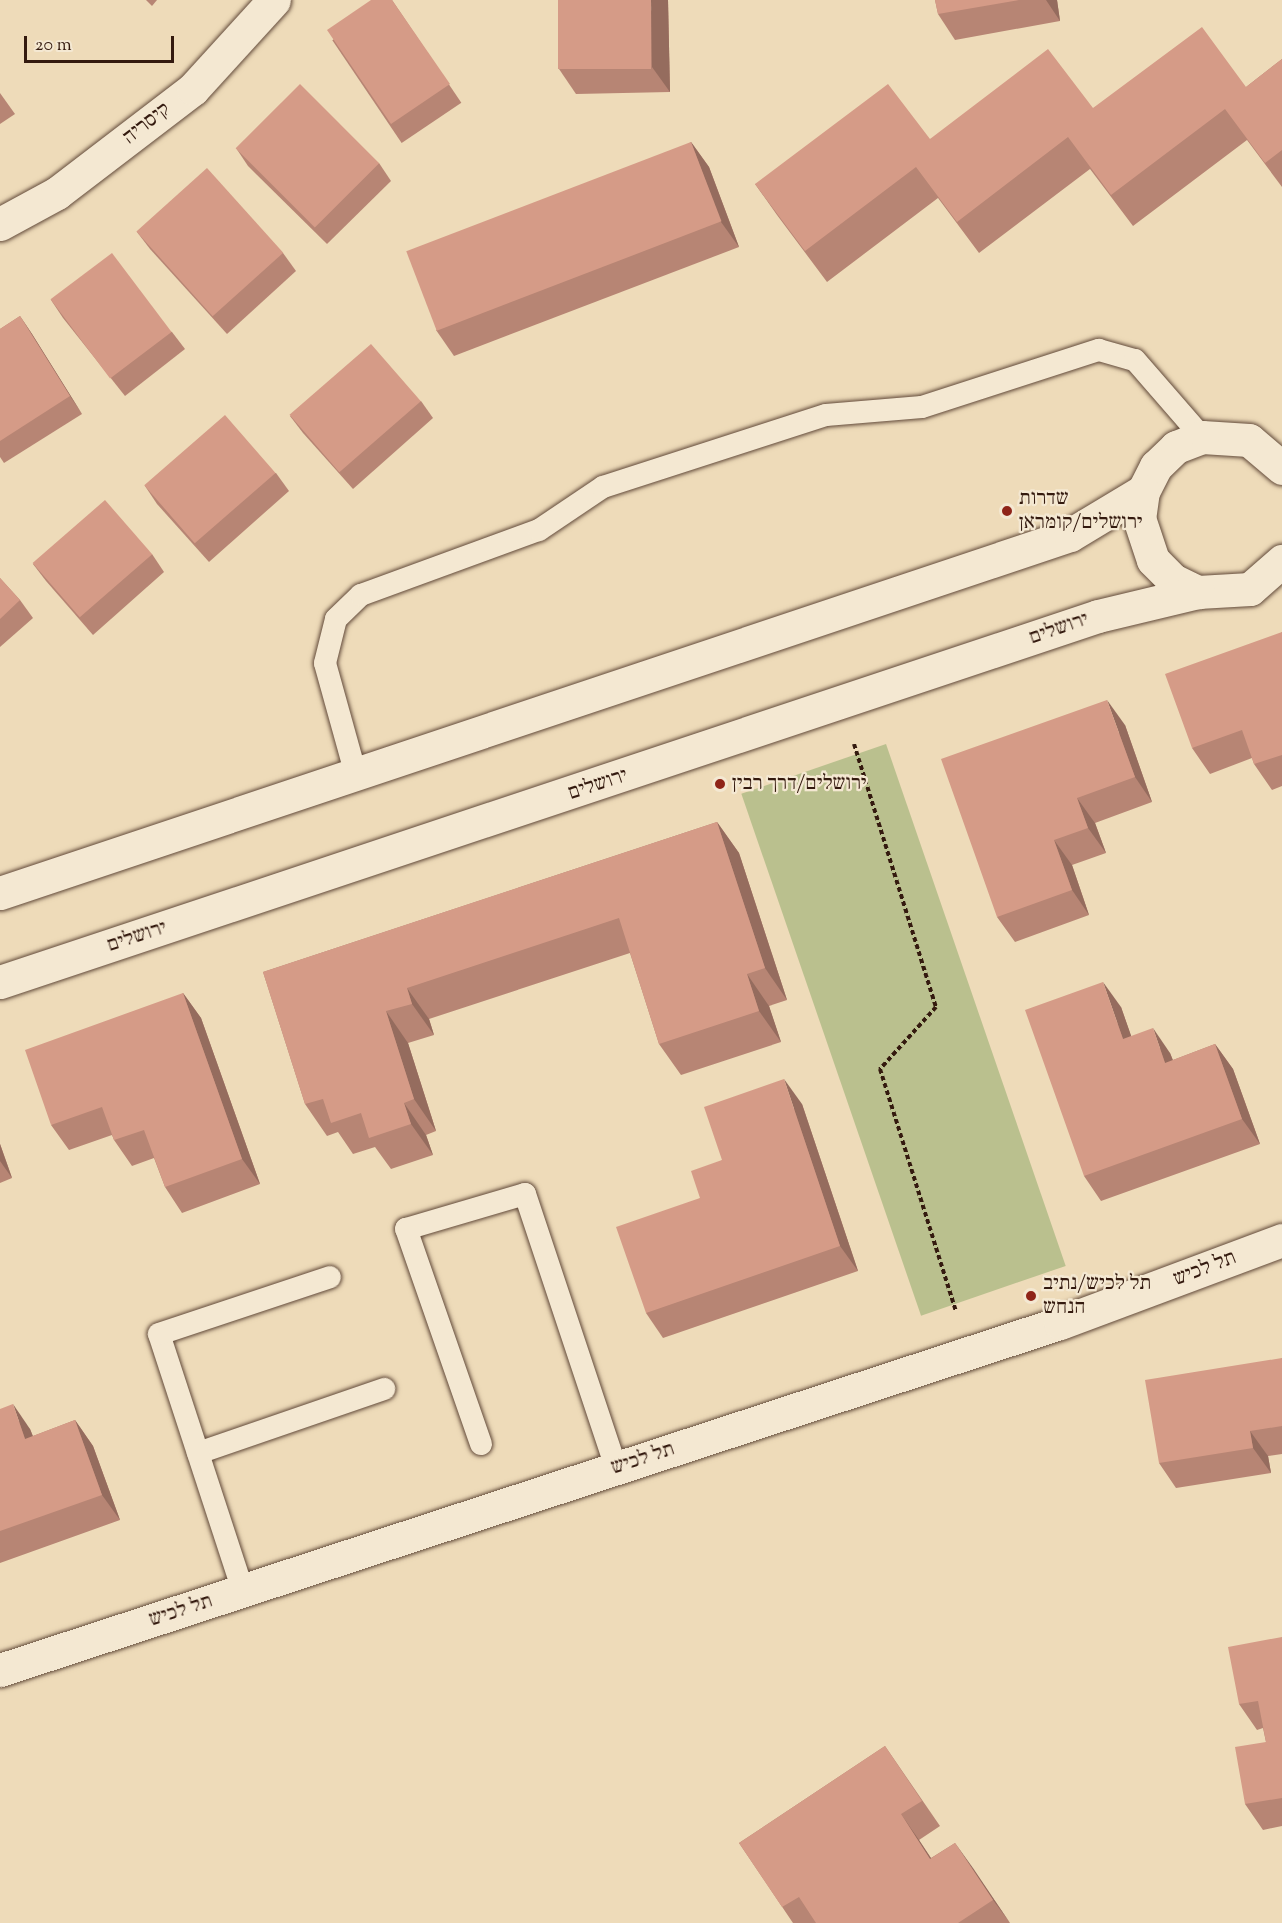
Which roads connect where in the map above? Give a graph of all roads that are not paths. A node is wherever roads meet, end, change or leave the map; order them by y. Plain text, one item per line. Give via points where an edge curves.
1 (274, 0) edge
2 (0, 224) edge
3 (1202, 437) junction
4 (1249, 440) junction
5 (1282, 441) edge
6 (1282, 468) edge
7 (1143, 491) junction
8 (1279, 567) edge
9 (1198, 592) junction
10 (356, 775) junction
11 (0, 893) edge
12 (0, 982) edge
13 (1282, 1240) edge
14 (330, 1277) dead end
15 (384, 1389) dead end
16 (481, 1444) dead end
17 (198, 1452) junction
18 (616, 1468) junction
19 (243, 1591) junction
20 (0, 1670) edge

1 - 2 main road, קיסריה via 193,89 57,194
3 - 4 main road
3 - 7 main road via 1176,447 1156,466
3 - 10 lane via 1135,360 1099,350 922,407 826,415 603,487 539,530 361,595 336,619 325,663
4 - 5 main road
4 - 6 main road
7 - 9 main road via 1139,518 1153,560 1173,580
7 - 10 main road via 1070,535
8 - 9 main road, ירושלים via 1250,589
9 - 12 main road, ירושלים via 1098,616
10 - 11 main road
13 - 18 main road, תל לכיש via 969,1352
14 - 17 lane via 159,1334
15 - 17 lane
16 - 18 lane via 406,1230 525,1194
17 - 19 lane
18 - 19 main road, תל לכיש
19 - 20 main road, תל לכיש

